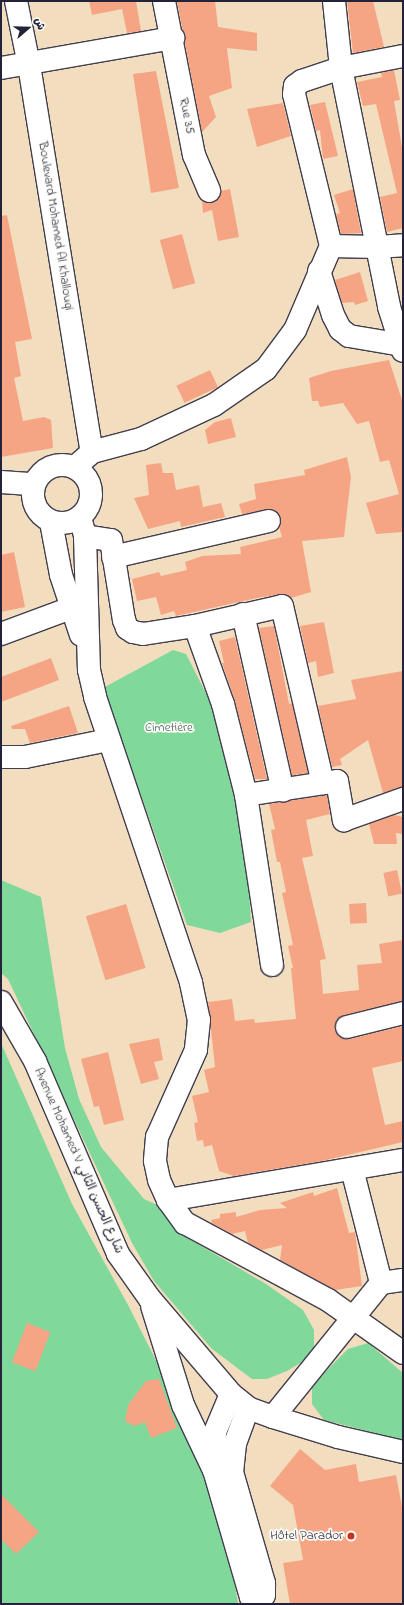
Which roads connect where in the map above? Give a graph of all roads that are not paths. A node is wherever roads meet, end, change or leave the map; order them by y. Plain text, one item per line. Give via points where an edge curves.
1 (16, 1) edge
2 (164, 1) edge
3 (334, 1) edge
4 (173, 38) junction
5 (403, 56) edge
6 (29, 65) junction
7 (1, 68) edge
8 (341, 68) junction
9 (209, 191) dead end
10 (403, 245) edge
11 (331, 246) junction
12 (377, 247) junction
13 (319, 271) junction
14 (402, 347) edge
15 (92, 452) junction
16 (75, 467) junction
17 (1, 482) edge
18 (33, 484) junction
19 (269, 521) dead end
20 (51, 522) junction
21 (82, 527) junction
22 (113, 557) junction
23 (71, 608) junction
24 (243, 614) junction
25 (194, 626) junction
26 (1, 634) edge
27 (88, 651) junction
28 (108, 740) junction
29 (1, 757) edge
30 (323, 783) junction
31 (283, 791) junction
32 (246, 795) junction
33 (403, 799) edge
34 (272, 966) dead end
35 (1, 1002) edge
36 (403, 1014) edge
37 (347, 1028) dead end
38 (403, 1160) edge
39 (352, 1169) junction
40 (168, 1200) junction
41 (403, 1280) edge
42 (381, 1283) junction
43 (150, 1299) junction
44 (354, 1317) junction
45 (403, 1353) edge
46 (231, 1394) junction
47 (248, 1408) junction
48 (273, 1417) junction
49 (403, 1452) edge
50 (214, 1470) junction
51 (236, 1516) junction
52 (258, 1604) edge

1 - 6 street, Boulevard Mohamed Al Khallouqi
2 - 4 street, Rue 35
3 - 8 street
4 - 6 street
4 - 9 street, Rue 35 via 194,154
5 - 8 street
6 - 7 street
6 - 15 street, Boulevard Mohamed Al Khallouqi
8 - 11 street via 302,81 296,86 294,94
8 - 12 street
10 - 12 street
11 - 12 street
11 - 13 street
12 - 14 street via 389,307
13 - 14 street via 333,316 340,329 349,336
13 - 15 street via 295,330 266,369 214,405 141,439
15 - 16 street
16 - 18 street via 58,464 43,470
16 - 21 street via 90,485 89,503
17 - 18 street
18 - 20 street via 32,500 39,513
19 - 22 street
20 - 21 street
20 - 23 street via 61,575
21 - 22 street via 112,540
21 - 27 street
22 - 25 street via 127,628 143,634
23 - 26 street
23 - 27 street
24 - 25 street
24 - 30 street via 282,606
24 - 31 street
25 - 32 street via 223,704
27 - 28 street via 95,697
28 - 29 street via 25,757
28 - 40 street via 191,983 199,1020 196,1050 156,1137 155,1161
30 - 31 street
30 - 33 street via 337,782 344,820
31 - 32 street
32 - 34 street
35 - 43 street, Avenue Mohamed V شارع الحسن الثاني via 35,1061 118,1254
36 - 37 street
38 - 39 street
39 - 40 street
39 - 42 street
40 - 44 street via 185,1222 328,1300
41 - 42 street
42 - 44 street
43 - 46 street, Avenue Mohamed V شارع الحسن الثاني
43 - 50 street via 183,1405
44 - 45 street
44 - 48 street
46 - 47 street, Avenue Mohamed V شارع الحسن الثاني
46 - 50 street via 215,1432
47 - 48 street, Avenue Mohamed V شارع الحسن الثاني
47 - 51 street via 232,1460
48 - 49 street, Avenue Mohamed V شارع الحسن الثاني via 338,1437
50 - 51 street
51 - 52 street via 251,1597

